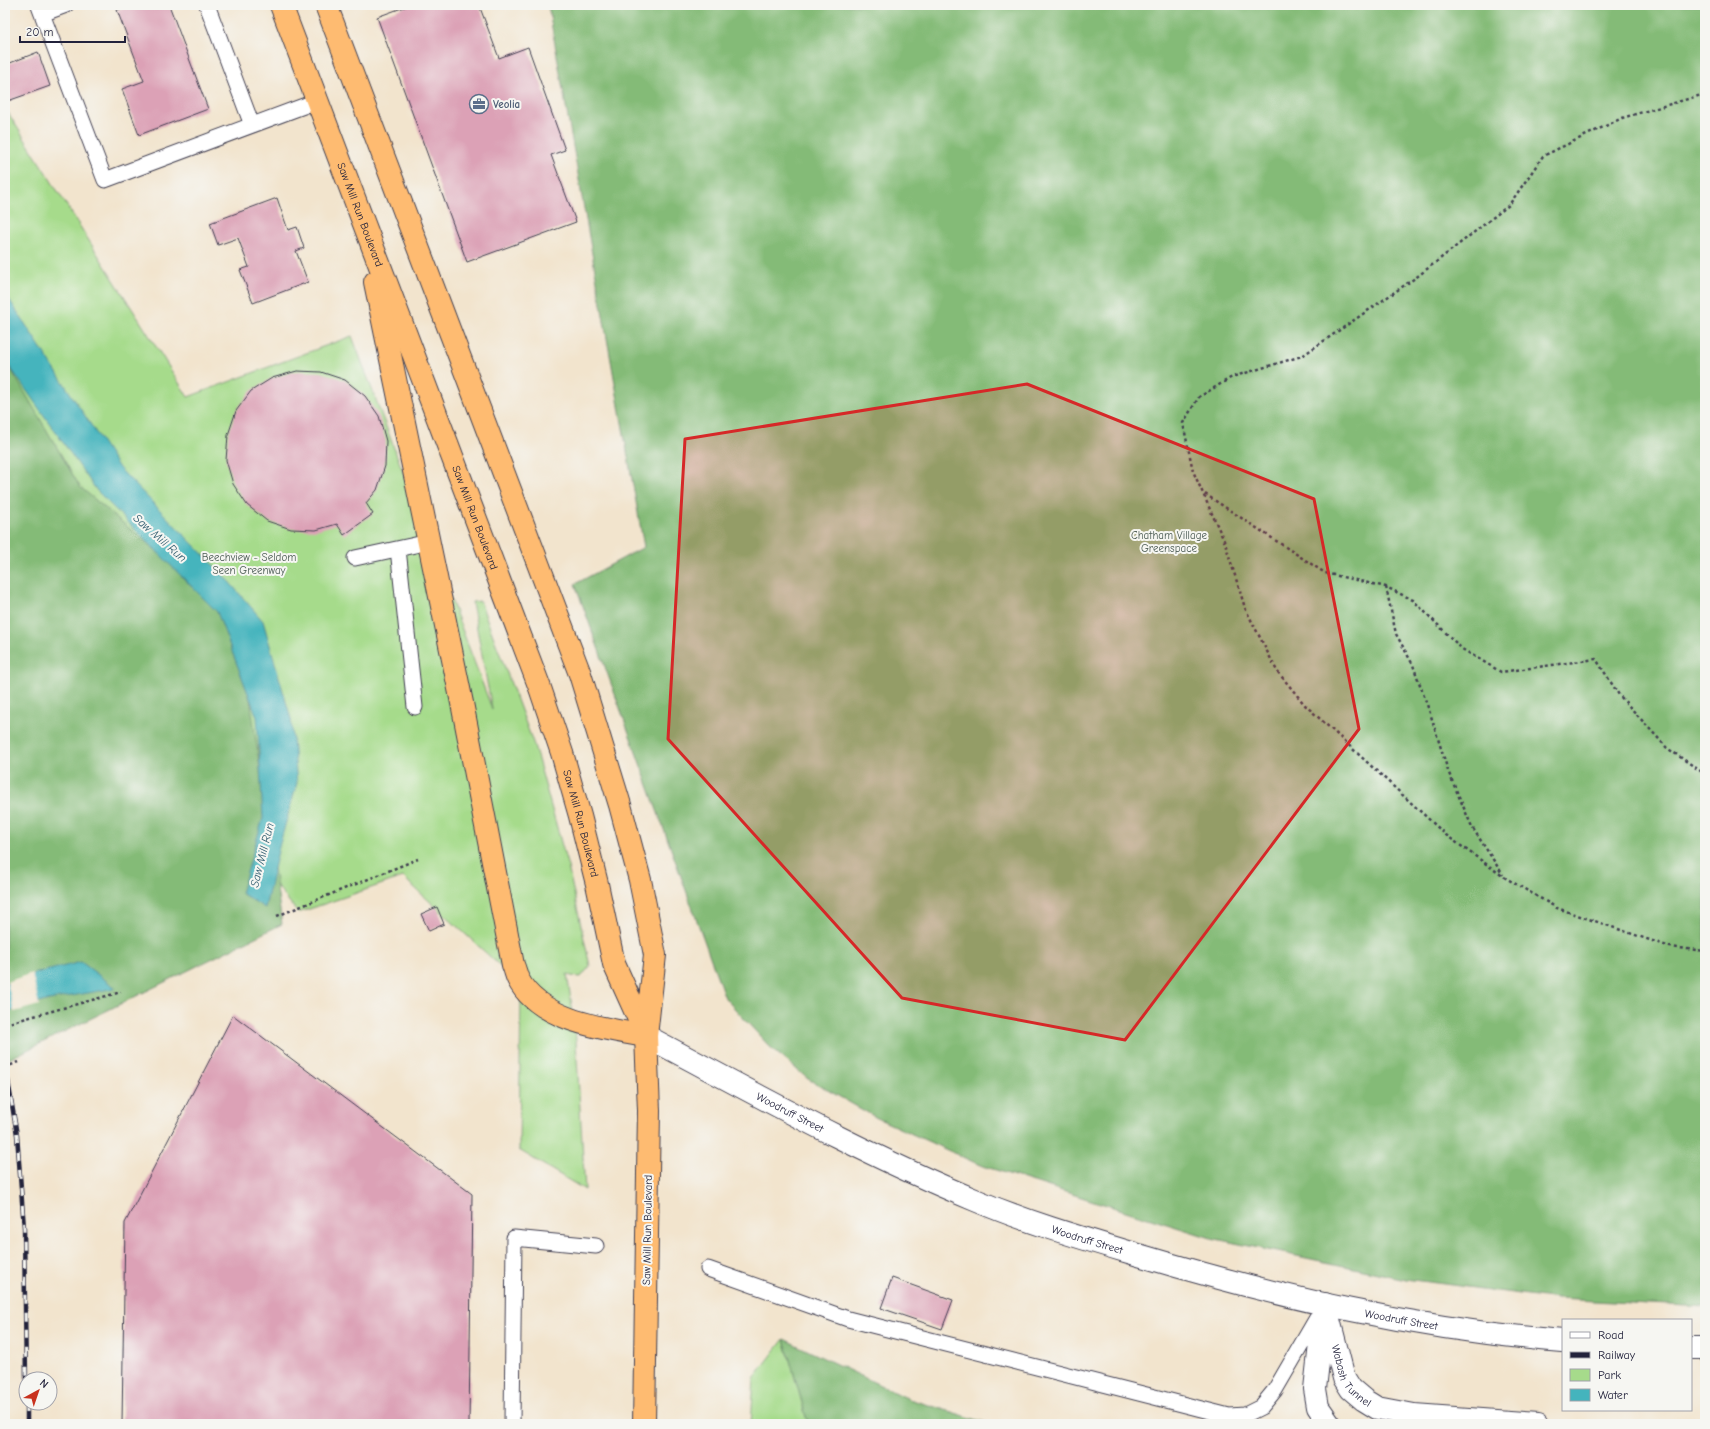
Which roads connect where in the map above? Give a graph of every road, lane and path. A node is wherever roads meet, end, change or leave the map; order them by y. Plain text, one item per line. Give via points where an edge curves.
1 (66, 5) edge
2 (207, 5) edge
3 (281, 5) edge
4 (326, 5) edge
5 (41, 10) edge
6 (1705, 94) edge
7 (317, 101) junction
8 (252, 125) junction
9 (361, 216) junction
10 (1204, 494) junction
11 (429, 542) junction
12 (398, 549) junction
13 (355, 558) dead end
14 (1386, 587) junction
15 (415, 707) dead end
16 (1705, 774) edge
17 (418, 859) dead end
18 (1504, 877) junction
19 (277, 916) dead end
20 (1705, 950) edge
21 (121, 992) dead end
22 (5, 1024) edge
23 (646, 1036) junction
24 (18, 1062) dead end
25 (5, 1068) edge
26 (596, 1246) dead end
27 (708, 1269) dead end
28 (1325, 1304) junction
29 (1562, 1341) edge
30 (1692, 1348) edge
31 (1705, 1348) edge
32 (512, 1424) edge
33 (644, 1424) edge
34 (1330, 1424) edge
35 (1537, 1424) edge

1 - 5 lane
2 - 8 lane
3 - 7 highway, Saw Mill Run Boulevard
4 - 23 highway, Saw Mill Run Boulevard via 580,674 602,741 640,880 655,956
5 - 8 lane via 105,180
6 - 10 path via 1622,118 1543,156 1509,206 1412,281 1302,356 1232,377 1199,397 1183,424 1193,470
7 - 8 lane
7 - 9 highway, Saw Mill Run Boulevard
9 - 11 highway
9 - 23 highway, Saw Mill Run Boulevard via 540,688 580,816 614,964
10 - 14 path via 1325,573
10 - 18 path via 1225,543 1245,608 1277,671 1305,705 1446,835
11 - 12 lane
11 - 23 highway via 513,965 519,980 539,1003 577,1023
12 - 13 lane
12 - 15 lane
14 - 16 path via 1413,600 1462,649 1501,672 1596,659 1618,695 1667,748
14 - 18 path via 1396,634 1413,664 1448,771 1472,827
17 - 19 path
18 - 20 path via 1557,908 1670,947
21 - 22 path
23 - 28 street, Woodruff Street via 859,1148 976,1201 1045,1226 1160,1262
23 - 33 highway, Saw Mill Run Boulevard via 649,1110
24 - 25 path
26 - 32 lane via 514,1238
27 - 28 lane via 848,1319 1229,1416 1245,1415 1260,1407 1275,1390
28 - 29 street, Woodruff Street via 1464,1331
28 - 34 street, Wabash Tunnel via 1315,1389 1318,1407
28 - 35 street, Wabash Tunnel via 1344,1378 1364,1400 1377,1408 1414,1415
30 - 31 street

